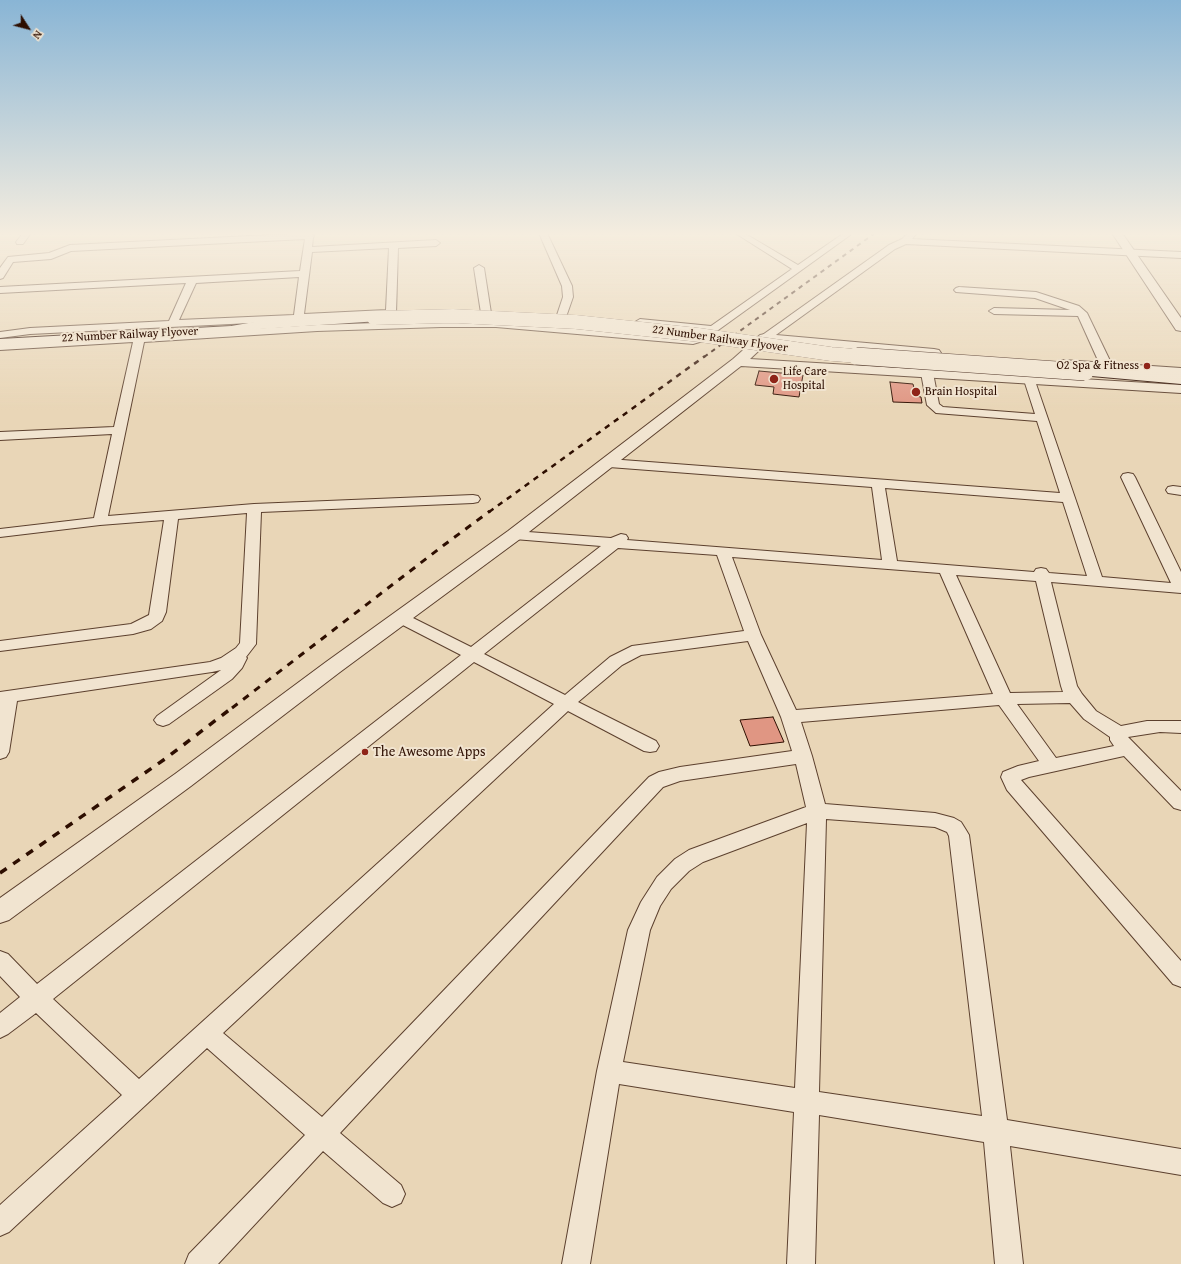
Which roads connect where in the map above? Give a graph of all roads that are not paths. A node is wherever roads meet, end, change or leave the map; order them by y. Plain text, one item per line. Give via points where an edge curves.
1 (187, 292) edge
2 (302, 292) edge
3 (392, 292) edge
4 (483, 292) edge
5 (568, 292) edge
6 (766, 292) edge
7 (829, 292) edge
8 (990, 292) edge
9 (1158, 292) edge
10 (994, 311) dead end
11 (486, 312) junction
12 (391, 313) junction
13 (1082, 313) junction
14 (562, 315) junction
15 (299, 317) junction
16 (173, 324) junction
17 (260, 325) junction
18 (1181, 327) edge
19 (712, 329) junction
20 (0, 335) edge
21 (765, 338) junction
22 (138, 340) junction
23 (0, 343) edge
24 (0, 347) edge
25 (738, 362) junction
26 (1108, 368) junction
27 (1181, 372) edge
28 (927, 373) junction
29 (1181, 379) edge
30 (1030, 380) junction
31 (1181, 389) edge
32 (1042, 418) junction
33 (120, 430) junction
34 (0, 436) edge
35 (609, 463) junction
36 (1128, 477) dead end
37 (878, 483) junction
38 (1068, 498) junction
39 (473, 499) dead end
40 (254, 508) junction
41 (172, 515) junction
42 (100, 521) junction
43 (0, 533) edge
44 (517, 533) junction
45 (619, 540) junction
46 (723, 552) junction
47 (889, 562) junction
48 (946, 569) junction
49 (1042, 574) junction
50 (1095, 579) junction
51 (1180, 585) edge
52 (401, 618) junction
53 (753, 634) junction
54 (0, 646) edge
55 (242, 652) junction
56 (474, 655) junction
57 (4, 697) edge
58 (1075, 697) junction
59 (1004, 699) junction
60 (566, 702) junction
61 (790, 718) junction
62 (163, 720) dead end
63 (1181, 727) edge
64 (1123, 742) junction
65 (650, 746) dead end
66 (0, 752) edge
67 (803, 756) junction
68 (1051, 765) junction
69 (1181, 803) edge
70 (816, 811) junction
71 (0, 912) edge
72 (0, 961) edge
73 (1181, 977) edge
74 (37, 999) junction
75 (0, 1027) edge
76 (206, 1033) junction
77 (609, 1071) junction
78 (139, 1095) junction
79 (806, 1101) junction
80 (996, 1131) junction
81 (323, 1133) junction
82 (1181, 1162) edge
83 (392, 1194) dead end
84 (0, 1223) edge
85 (199, 1264) edge
86 (576, 1264) edge
87 (801, 1264) edge
88 (1009, 1264) edge

1 - 16 street
2 - 15 street
3 - 12 street
4 - 11 street
5 - 14 street
6 - 19 street
7 - 21 street
8 - 13 street via 1036,295 1065,304
9 - 18 street
10 - 13 street
11 - 12 street
11 - 14 street
12 - 15 street
13 - 26 street
14 - 19 street
15 - 16 street
16 - 20 street via 30,331
17 - 20 main road, 22 Number Railway Flyover
17 - 23 main road, 22 Number Railway Flyover via 225,330
17 - 29 main road, 22 Number Railway Flyover, bridge via 454,316 576,322 699,335 831,354
19 - 22 street via 699,339 686,341 496,324 317,328
21 - 25 street
21 - 26 street
22 - 24 street
22 - 33 street
25 - 28 street
25 - 35 street
26 - 27 street
28 - 30 street
28 - 32 street via 933,405 940,410
30 - 31 street
30 - 32 street
32 - 38 street
33 - 34 street
33 - 42 street
35 - 37 street
35 - 44 street
36 - 51 street
37 - 38 street
37 - 47 street
38 - 50 street
39 - 40 street
40 - 41 street
40 - 55 street via 248,644
41 - 42 street
41 - 54 street via 156,618 133,629
42 - 43 street
44 - 45 street
44 - 52 street
45 - 46 street
45 - 47 street
45 - 56 street
46 - 47 street
46 - 53 street
47 - 48 street
47 - 49 street
48 - 49 street
48 - 59 street
49 - 50 street
49 - 58 street via 1069,686
50 - 51 street
52 - 56 street
52 - 71 street
53 - 60 street via 638,650 616,661
53 - 61 street
55 - 57 street via 227,662 212,667
55 - 62 street via 236,664 226,674
56 - 60 street
56 - 74 street
57 - 66 street
58 - 59 street
58 - 64 street via 1090,715
59 - 61 street
59 - 68 street
60 - 65 street
60 - 76 street
61 - 67 street
63 - 64 street via 1147,727 1123,732
64 - 68 street
64 - 69 street
67 - 70 street
67 - 81 street via 680,774 656,782
68 - 73 street via 1017,772 1010,777 1014,785
70 - 77 street via 696,856 682,865 664,883 651,902 639,930
70 - 79 street
70 - 80 street via 935,820 947,823 959,835
72 - 74 street
74 - 75 street
74 - 78 street
76 - 78 street
76 - 81 street
77 - 79 street
77 - 86 street
78 - 84 street
79 - 80 street
79 - 87 street
80 - 82 street
80 - 88 street
81 - 83 street
81 - 85 street

